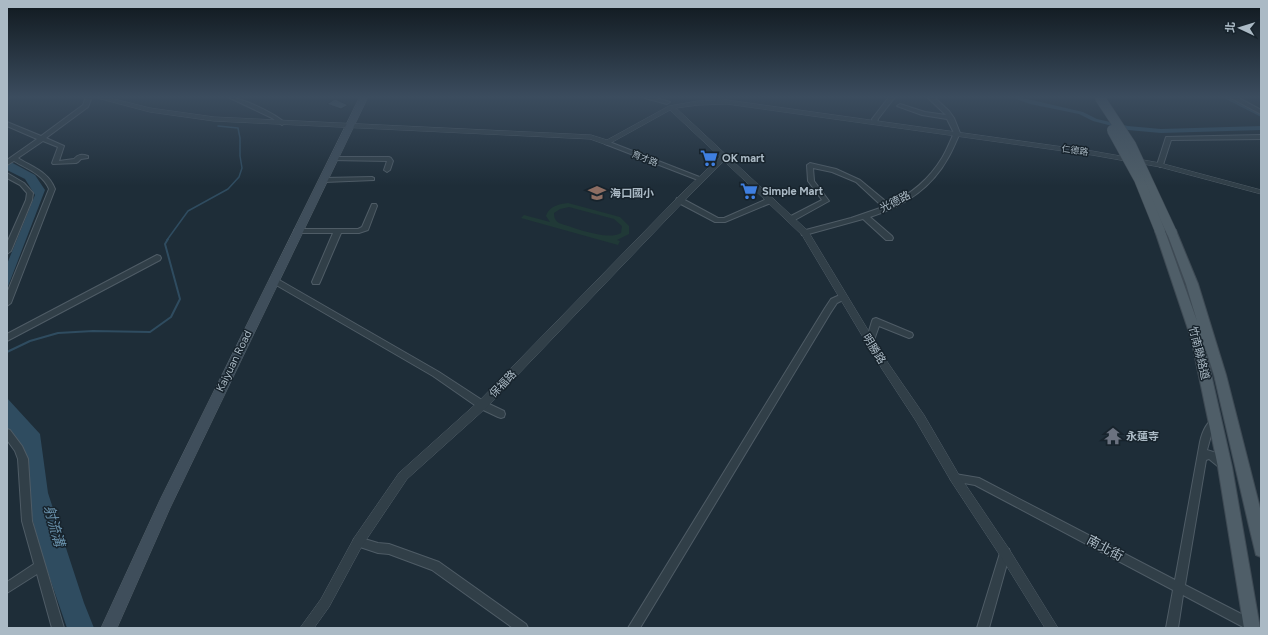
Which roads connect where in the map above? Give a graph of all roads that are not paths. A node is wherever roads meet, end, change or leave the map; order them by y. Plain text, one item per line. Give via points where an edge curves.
1 (350, 126) edge
2 (13, 127) edge
3 (58, 127) edge
4 (364, 127) edge
5 (631, 127) edge
6 (693, 127) edge
7 (910, 127) edge
8 (954, 127) edge
9 (1110, 127) edge
10 (1119, 127) edge
11 (957, 133) junction
12 (1261, 136) edge
13 (42, 139) junction
14 (607, 143) junction
15 (86, 157) dead end
16 (724, 157) junction
17 (334, 159) junction
18 (11, 160) edge
19 (1160, 165) junction
20 (387, 170) dead end
21 (7, 176) edge
22 (372, 179) dead end
23 (700, 179) junction
24 (324, 180) junction
25 (1261, 192) edge
26 (680, 200) junction
27 (771, 200) junction
28 (374, 206) dead end
29 (889, 208) junction
30 (864, 216) junction
31 (791, 219) junction
32 (298, 231) junction
33 (338, 231) junction
34 (1166, 232) junction
35 (804, 233) junction
36 (889, 238) dead end
37 (7, 251) edge
38 (157, 258) dead end
39 (274, 280) junction
40 (316, 282) dead end
41 (842, 297) junction
42 (7, 303) edge
43 (909, 335) dead end
44 (7, 338) edge
45 (870, 342) junction
46 (482, 405) junction
47 (501, 414) dead end
48 (1215, 422) junction
49 (7, 432) edge
50 (1201, 458) junction
51 (1225, 467) junction
52 (955, 478) junction
53 (358, 542) junction
54 (1261, 550) edge
55 (1005, 553) junction
56 (40, 566) junction
57 (1178, 587) junction
58 (7, 588) edge
59 (1252, 627) edge
60 (58, 628) edge
61 (108, 628) edge
62 (306, 628) edge
63 (522, 628) edge
64 (634, 628) edge
65 (983, 628) edge
66 (1052, 628) edge
67 (1172, 628) edge

1 - 17 main road, Kaiyuan Road
2 - 13 street
3 - 13 street
4 - 14 street, 育才路 via 591,137
5 - 14 street, 仁德路
6 - 16 street, 明勝路
7 - 11 street, 仁德路
8 - 11 street
9 - 34 main road, 竹南聯絡道, bridge
10 - 34 main road, 竹南聯絡道, bridge via 1131,145
11 - 19 street, 仁德路
11 - 29 street, 光德路 via 934,176 904,200
12 - 19 street via 1168,138
13 - 15 street via 61,146 56,164
13 - 18 street
14 - 23 street, 育才路
16 - 23 street, 保福路
16 - 27 street, 明勝路
17 - 20 street via 389,160
17 - 24 main road, Kaiyuan Road
18 - 42 street via 42,176 51,184 52,189
19 - 25 street, 仁德路
21 - 37 street via 22,184 30,193
22 - 24 street
23 - 26 street, 保福路
24 - 32 main road, Kaiyuan Road
26 - 27 street via 717,220 725,220
26 - 46 street, 保福路
27 - 31 street, 明勝路
28 - 33 street via 365,228 359,231
29 - 30 street, 光德路
29 - 31 street via 858,181 834,170 810,165 811,181 826,201
30 - 35 street, 光德路
30 - 36 street
31 - 35 street, 明勝路
32 - 33 street
32 - 39 main road, Kaiyuan Road
33 - 40 street
34 - 48 main road, 竹南聯絡道 via 1197,338
34 - 54 main road, 竹南聯絡道 via 1192,284 1220,375
35 - 41 street, 明勝路
38 - 44 street
39 - 46 street via 436,374
39 - 61 main road, Kaiyuan Road
41 - 45 street, 明勝路
41 - 64 street via 834,301 828,310
43 - 45 street via 876,321
45 - 52 street, 明勝路 via 920,418
46 - 47 street
46 - 53 street, 保福路 via 403,476
48 - 50 street via 1207,434
48 - 51 main road, 竹南聯絡道
49 - 56 street via 23,459 27,521
50 - 51 street via 1207,454
50 - 57 street
51 - 59 main road, 竹南聯絡道
52 - 55 street, 明勝路
52 - 57 street, 南北街 via 976,481
53 - 62 street, 保福路 via 325,603
53 - 63 street via 435,566
55 - 65 street
55 - 66 street, 明勝路
56 - 58 street
56 - 60 street
57 - 59 street, 南北街
57 - 67 street

